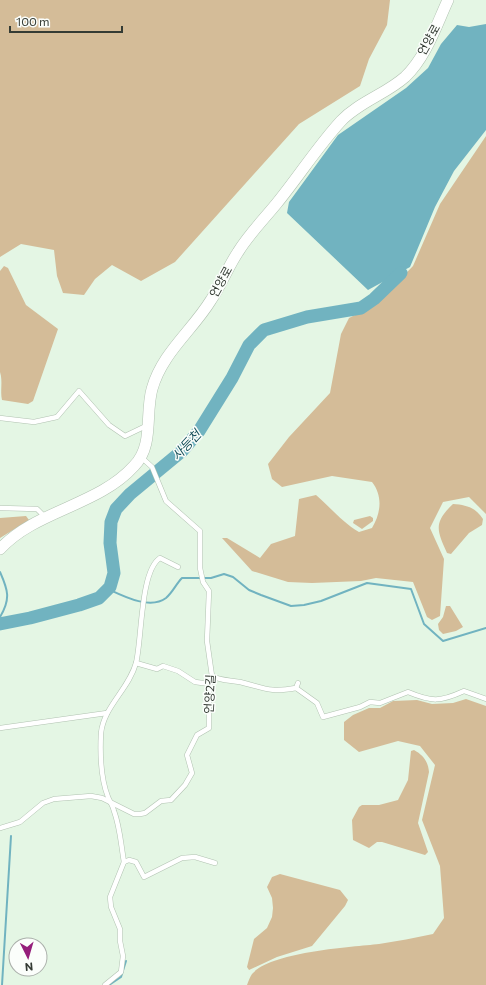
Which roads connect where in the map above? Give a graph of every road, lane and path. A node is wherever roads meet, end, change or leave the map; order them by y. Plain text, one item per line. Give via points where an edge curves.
1 (448, 0) edge
2 (0, 418) edge
3 (148, 425) junction
4 (141, 457) junction
5 (0, 508) edge
6 (46, 518) junction
7 (0, 549) edge
8 (178, 567) dead end
9 (136, 663) junction
10 (212, 676) junction
11 (298, 683) dead end
12 (210, 684) junction
13 (296, 688) junction
14 (486, 699) edge
15 (108, 712) junction
16 (0, 728) edge
17 (111, 803) junction
18 (0, 828) edge
19 (124, 862) junction
20 (215, 864) dead end
21 (105, 985) edge

1 - 3 street, 언양로 via 431,38 405,77 375,95 343,120 238,252 211,301 162,364 150,400
2 - 3 lane via 34,422 57,417 80,391 109,425 125,436
3 - 4 street, 언양로
4 - 6 street, 언양로 via 126,475 110,486
4 - 10 lane, 언양2길 via 152,467 166,501 200,531 202,579 208,591 207,641
5 - 6 lane via 37,509
6 - 7 street, 언양로 via 9,540
8 - 9 lane via 160,558 156,561 147,582 140,615
9 - 12 lane via 157,669 163,666 178,671 195,682
9 - 15 lane
10 - 12 lane, 언양2길
10 - 13 lane via 265,691 278,692
11 - 13 lane
12 - 17 lane, 언양2길 via 209,728 197,735 187,755 192,773 185,785 171,800 161,801 145,813 134,814
13 - 14 lane via 317,703 323,717 370,702 380,703 408,692 426,699 448,698 464,691
15 - 16 lane
15 - 17 lane via 101,733 103,771
17 - 18 lane, 언양2길 via 91,796 54,799 43,803 20,822
17 - 19 lane
19 - 20 lane via 136,862 144,877 182,858 195,857
19 - 21 lane via 110,897 111,907 120,929 123,956 121,972

